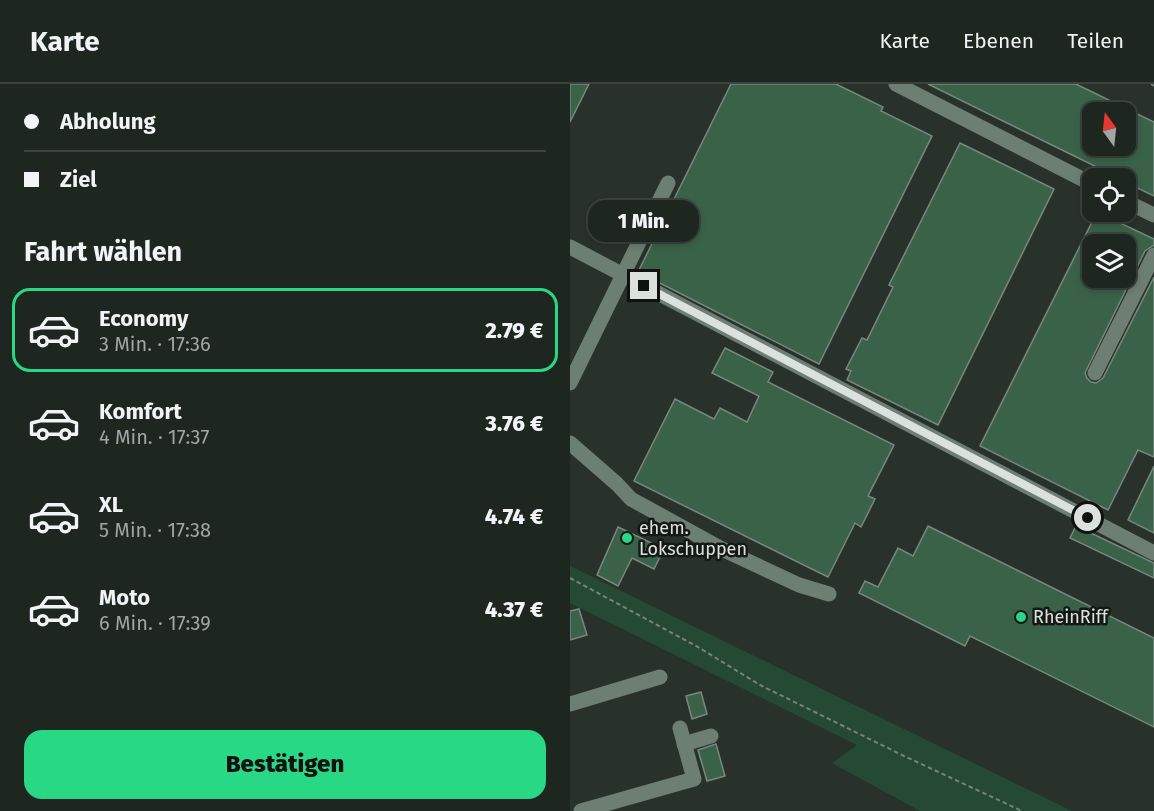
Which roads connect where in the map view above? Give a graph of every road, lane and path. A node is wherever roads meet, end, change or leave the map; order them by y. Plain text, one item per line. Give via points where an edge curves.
1 (896, 84) edge
2 (1082, 179) edge
3 (669, 183) dead end
4 (1136, 206) edge
5 (1154, 215) edge
6 (570, 248) edge
7 (1154, 255) edge
8 (623, 275) junction
9 (1095, 373) dead end
10 (570, 383) edge
11 (570, 443) edge
12 (1154, 553) edge
13 (570, 578) edge
14 (829, 594) dead end
15 (660, 677) dead end
16 (570, 704) edge
17 (680, 728) dead end
18 (711, 736) dead end
19 (684, 744) junction
20 (581, 811) edge
21 (1022, 811) edge

1 - 2 lane
3 - 8 lane
4 - 5 lane
6 - 8 lane
7 - 9 lane
8 - 10 lane
8 - 12 lane
11 - 14 lane via 631,499 722,549 799,585
13 - 21 path via 760,685
15 - 16 lane
17 - 19 lane
18 - 19 lane
19 - 20 lane via 694,778

